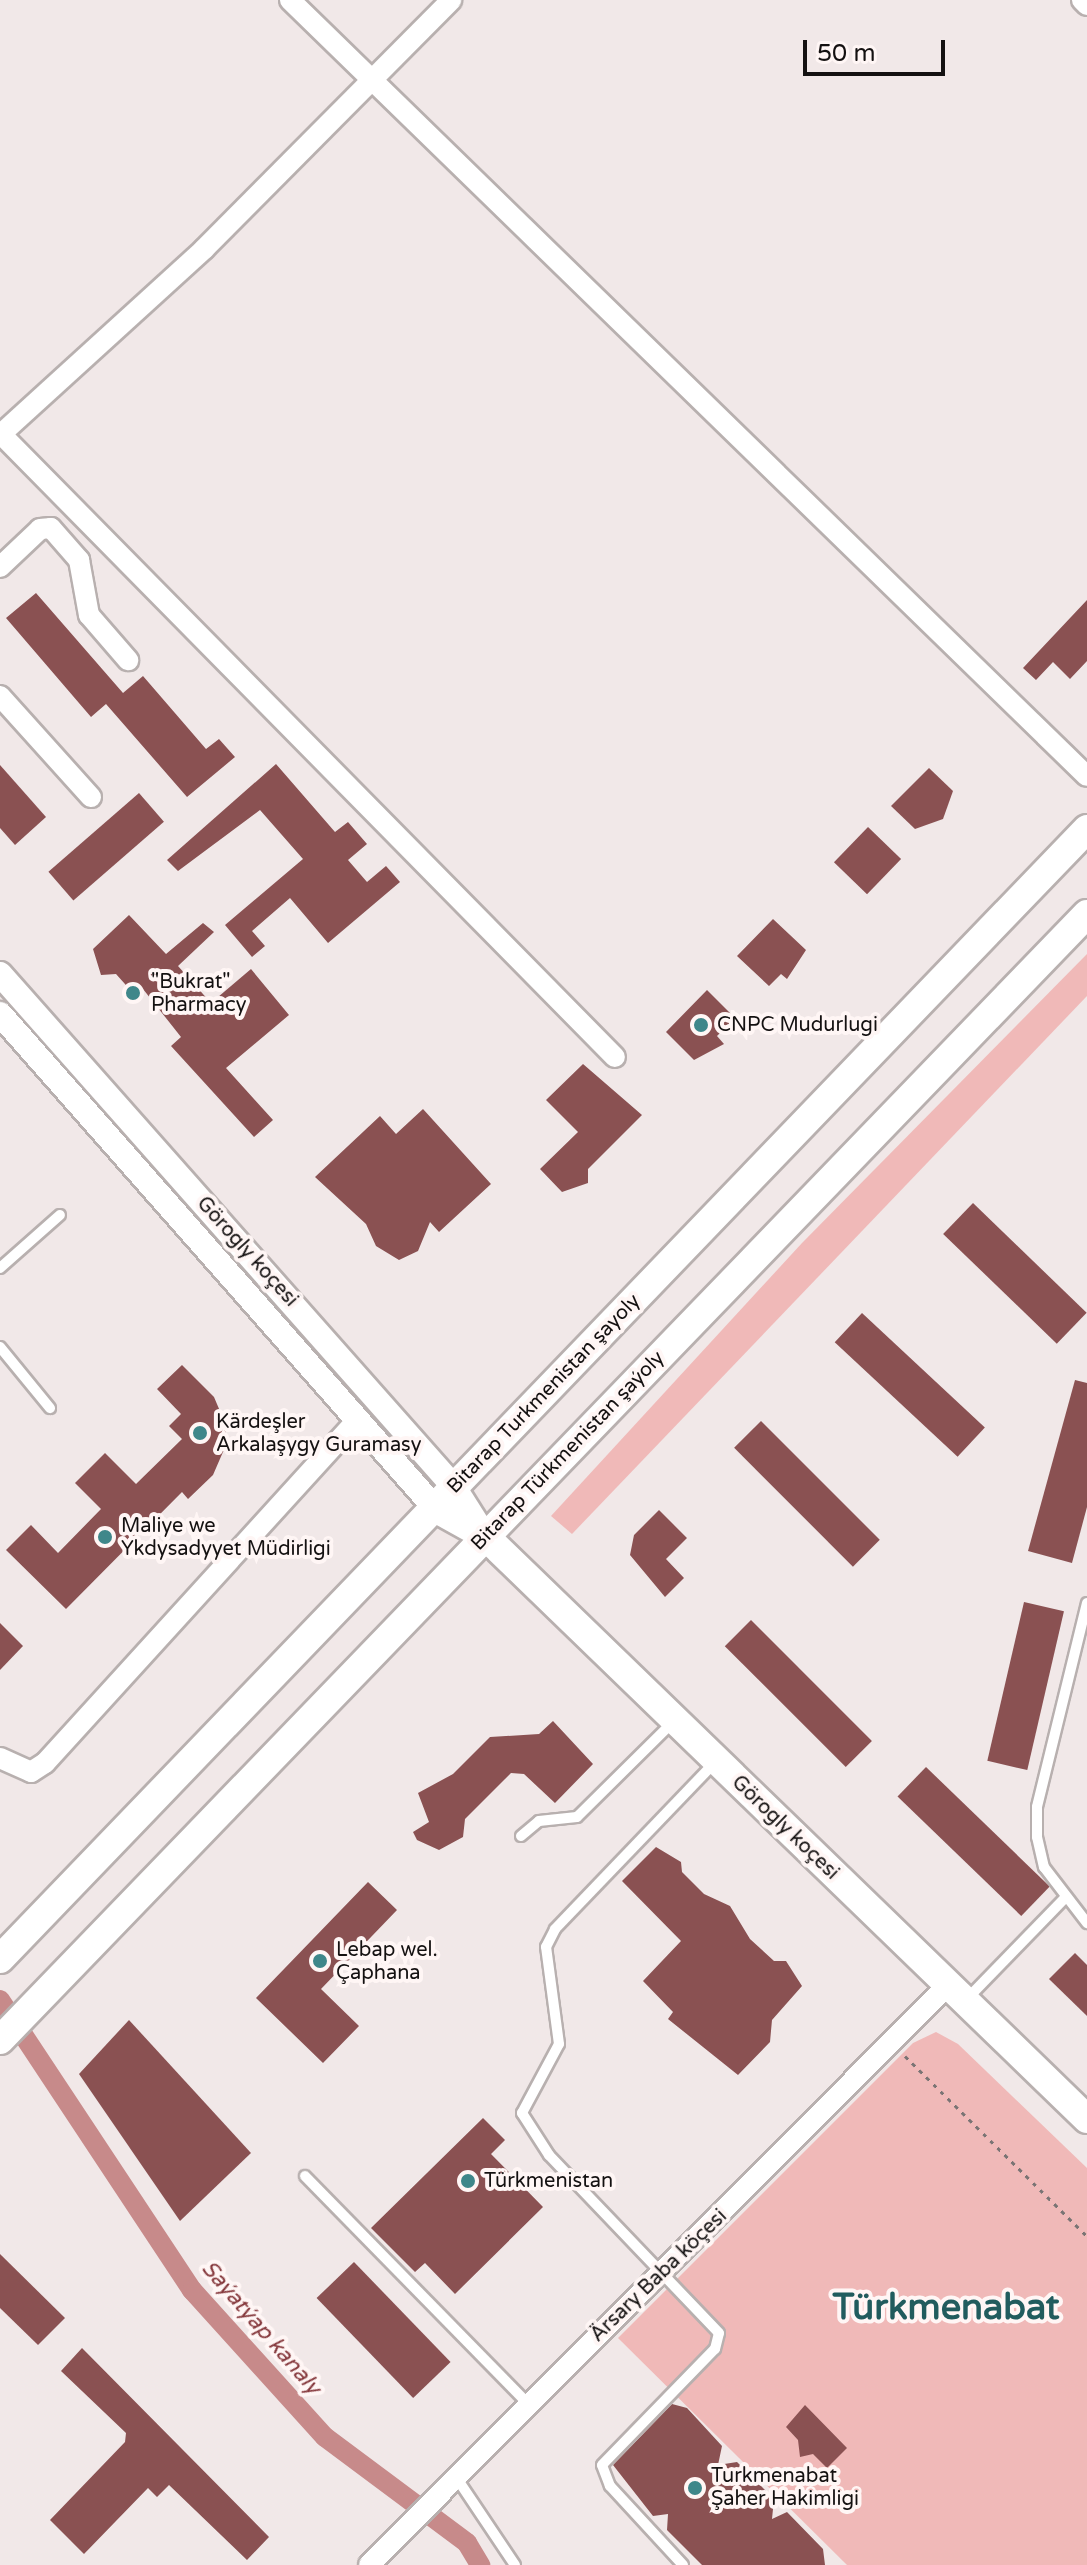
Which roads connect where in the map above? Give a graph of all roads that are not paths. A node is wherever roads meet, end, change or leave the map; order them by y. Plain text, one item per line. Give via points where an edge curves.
1 (290, 0) edge
2 (451, 0) edge
3 (1082, 0) edge
4 (1087, 5) edge
5 (375, 81) junction
6 (0, 434) edge
7 (0, 567) edge
8 (128, 660) dead end
9 (0, 696) edge
10 (1087, 776) edge
11 (91, 797) dead end
12 (1087, 829) edge
13 (1087, 914) edge
14 (0, 974) edge
15 (0, 1014) edge
16 (615, 1057) dead end
17 (60, 1215) dead end
18 (0, 1268) edge
19 (0, 1347) edge
20 (50, 1408) dead end
21 (357, 1420) junction
22 (454, 1487) junction
23 (435, 1508) junction
24 (485, 1536) junction
25 (1087, 1603) edge
26 (675, 1720) junction
27 (0, 1758) edge
28 (716, 1761) junction
29 (521, 1836) dead end
30 (1064, 1899) junction
31 (1087, 1923) edge
32 (6, 1953) edge
33 (956, 1994) junction
34 (0, 2040) edge
35 (1087, 2119) edge
36 (305, 2176) dead end
37 (661, 2275) junction
38 (528, 2404) junction
39 (456, 2476) junction
40 (369, 2565) edge
41 (515, 2565) edge
42 (683, 2565) edge

1 - 5 street
2 - 5 street
3 - 4 street
5 - 6 street
5 - 10 street
6 - 16 street
7 - 8 street via 40,529 51,528 79,560 89,615
9 - 11 street
12 - 22 main road, Bitarap Turkmenistan şayoly
13 - 24 main road, Bitarap Türkmenistan şaýoly
14 - 22 street, Görogly koçesi
15 - 21 street, Görogly koçesi
17 - 18 lane
19 - 20 lane
21 - 23 street, Görogly koçesi
21 - 27 street via 45,1763 31,1772
22 - 23 main road, Bitarap Turkmenistan şayoly
22 - 24 street, Görogly koçesi
23 - 24 main road, Görogly koçesi
23 - 32 main road, Bitarap Turkmenistan şayoly
24 - 26 main road, Görogly koçesi
24 - 34 main road, Bitarap Türkmenistan şaýoly
25 - 30 lane via 1037,1807 1044,1867
26 - 28 main road, Görogly koçesi
26 - 29 lane via 577,1817 539,1821
28 - 33 main road, Görogly koçesi
28 - 37 lane via 555,1929 546,1947 559,2044 523,2101 529,2132
30 - 31 lane
30 - 33 lane
33 - 35 main road, Görogly koçesi
33 - 37 street, Ärsary Baba köçesi via 891,2042
36 - 38 lane
37 - 38 street, Ärsary Baba köçesi
37 - 42 lane via 711,2322 719,2341 606,2455 601,2469
38 - 39 street, Ärsary Baba köçesi
39 - 40 street, Ärsary Baba köçesi
39 - 41 lane

